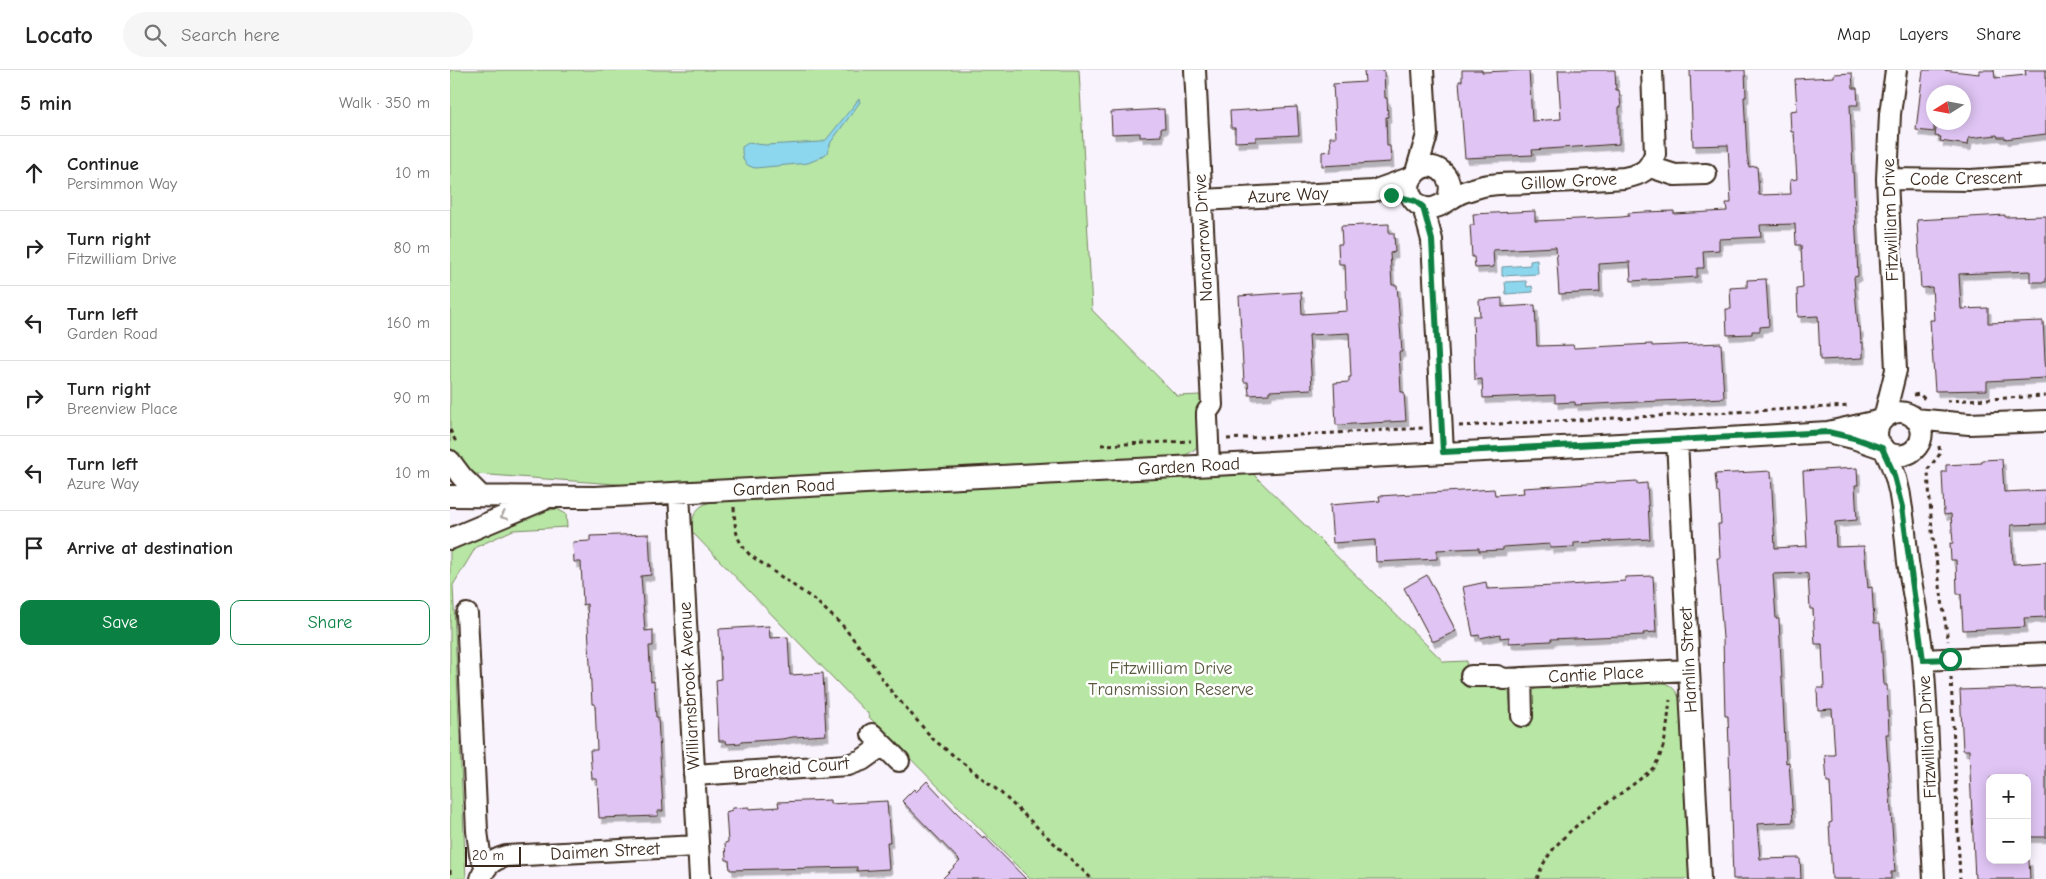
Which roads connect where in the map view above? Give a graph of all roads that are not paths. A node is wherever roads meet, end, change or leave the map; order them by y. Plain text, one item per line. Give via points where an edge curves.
1 (1195, 70) edge
2 (1423, 70) edge
3 (1652, 70) edge
4 (1896, 70) edge
5 (1427, 135) junction
6 (1650, 167) junction
7 (1444, 173) junction
8 (1706, 174) dead end
9 (1414, 175) junction
10 (2046, 175) edge
11 (1887, 179) junction
12 (1484, 186) junction
13 (1373, 191) junction
14 (1202, 200) junction
15 (1432, 203) junction
16 (1896, 370) junction
17 (1914, 418) junction
18 (1883, 419) junction
19 (2046, 420) edge
20 (1970, 424) junction
21 (1828, 432) junction
22 (1677, 441) junction
23 (1918, 446) junction
24 (1883, 449) junction
25 (1443, 452) junction
26 (450, 461) edge
27 (1215, 465) junction
28 (680, 493) junction
29 (480, 495) junction
30 (450, 496) edge
31 (550, 497) junction
32 (1902, 507) junction
33 (450, 539) edge
34 (467, 614) dead end
35 (2046, 654) edge
36 (1923, 660) junction
37 (1679, 670) junction
38 (1471, 676) dead end
39 (1512, 679) junction
40 (1522, 716) dead end
41 (899, 761) dead end
42 (694, 775) junction
43 (697, 846) junction
44 (484, 873) edge
45 (700, 879) edge
46 (1700, 879) edge
47 (1934, 879) edge

1 - 14 street, Nancarrow Drive
2 - 5 street
3 - 6 street via 1656,137
4 - 11 street, Fitzwilliam Drive
5 - 7 street
5 - 9 street
6 - 8 street via 1675,175
6 - 12 street, Gillow Grove via 1639,175 1624,178
7 - 9 street via 1429,167
7 - 12 street, Gillow Grove
7 - 15 street via 1450,188
9 - 13 street, Azure Way
9 - 15 street via 1410,191
10 - 11 street, Code Crescent via 1971,180
11 - 16 street, Fitzwilliam Drive
12 - 15 street, Gillow Grove
13 - 14 street, Azure Way
13 - 15 street, Azure Way
14 - 27 street, Nancarrow Drive via 1212,405 1207,417
15 - 25 street
16 - 17 street, Fitzwilliam Drive
16 - 18 street, Fitzwilliam Drive
17 - 18 street via 1895,412
17 - 20 street
17 - 23 street via 1921,431
18 - 21 street, Garden Road
18 - 24 street via 1877,437
19 - 20 street
20 - 23 street
21 - 22 street, Garden Road
21 - 24 street, Garden Road
22 - 25 street, Garden Road
22 - 37 street, Hamlin Street
23 - 24 street via 1904,456 1890,454
23 - 32 street, Fitzwilliam Drive via 1909,467
24 - 32 street, Fitzwilliam Drive
25 - 27 street, Garden Road
26 - 29 street
27 - 28 street, Garden Road
28 - 31 street, Garden Road
28 - 42 street, Williamsbrook Avenue
29 - 30 street, Garden Road
29 - 31 street, Garden Road
31 -> 33 street, Garden Road
32 - 36 street, Fitzwilliam Drive
34 - 44 street via 477,831
35 - 36 street
36 - 47 street, Fitzwilliam Drive
37 - 39 street, Cantie Place
37 - 46 street, Hamlin Street
38 - 39 street, Cantie Place
39 - 40 street
41 - 42 street, Braeheid Court via 878,739 862,760 848,765
42 - 43 street, Williamsbrook Avenue
43 - 44 street, Daimen Street via 506,856 495,859
43 - 45 street, Williamsbrook Avenue

